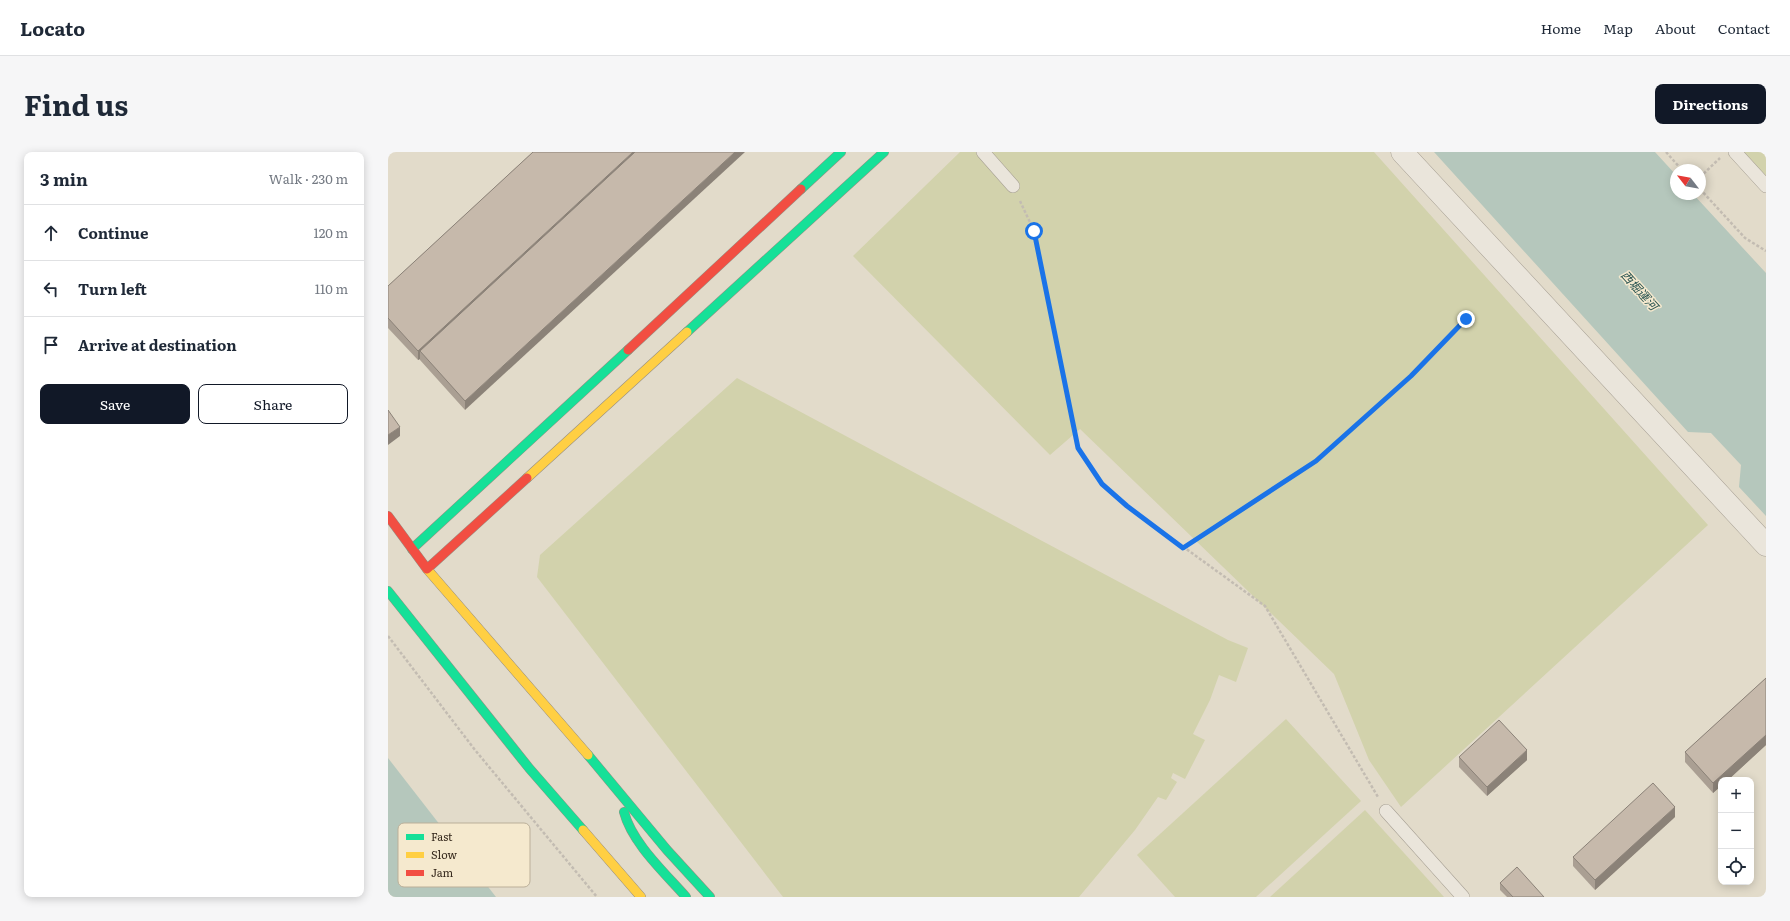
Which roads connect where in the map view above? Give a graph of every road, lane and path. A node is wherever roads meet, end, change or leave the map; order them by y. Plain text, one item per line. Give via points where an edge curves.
1 (841, 152) edge
2 (884, 152) edge
3 (983, 152) edge
4 (1402, 152) edge
5 (1666, 152) edge
6 (1735, 152) edge
7 (1722, 157) dead end
8 (1677, 164) edge
9 (1706, 172) edge
10 (1013, 186) joint
11 (1766, 186) edge
12 (1706, 196) edge
13 (1766, 251) edge
14 (1466, 319) dead end
15 (388, 516) edge
16 (1766, 545) edge
17 (1183, 548) junction
18 (412, 550) junction
19 (427, 569) junction
20 (388, 591) edge
21 (388, 636) edge
22 (620, 794) junction
23 (1386, 811) joint
24 (597, 897) edge
25 (640, 897) edge
26 (686, 897) edge
27 (710, 897) edge
28 (1462, 897) edge

1 - 18 street
2 - 19 street
3 - 10 lane
4 - 16 street
5 - 8 path
6 - 11 lane
7 - 9 path
10 - 17 path via 1034,231 1078,448 1102,484
12 - 13 path via 1745,238
14 - 17 path via 1411,376 1316,461
15 - 18 street
17 - 23 path via 1265,606
18 - 19 street
19 - 22 street
20 - 25 street via 529,768
21 - 24 path via 475,750
22 - 26 street via 627,824 651,858
22 - 27 street
23 - 28 lane

